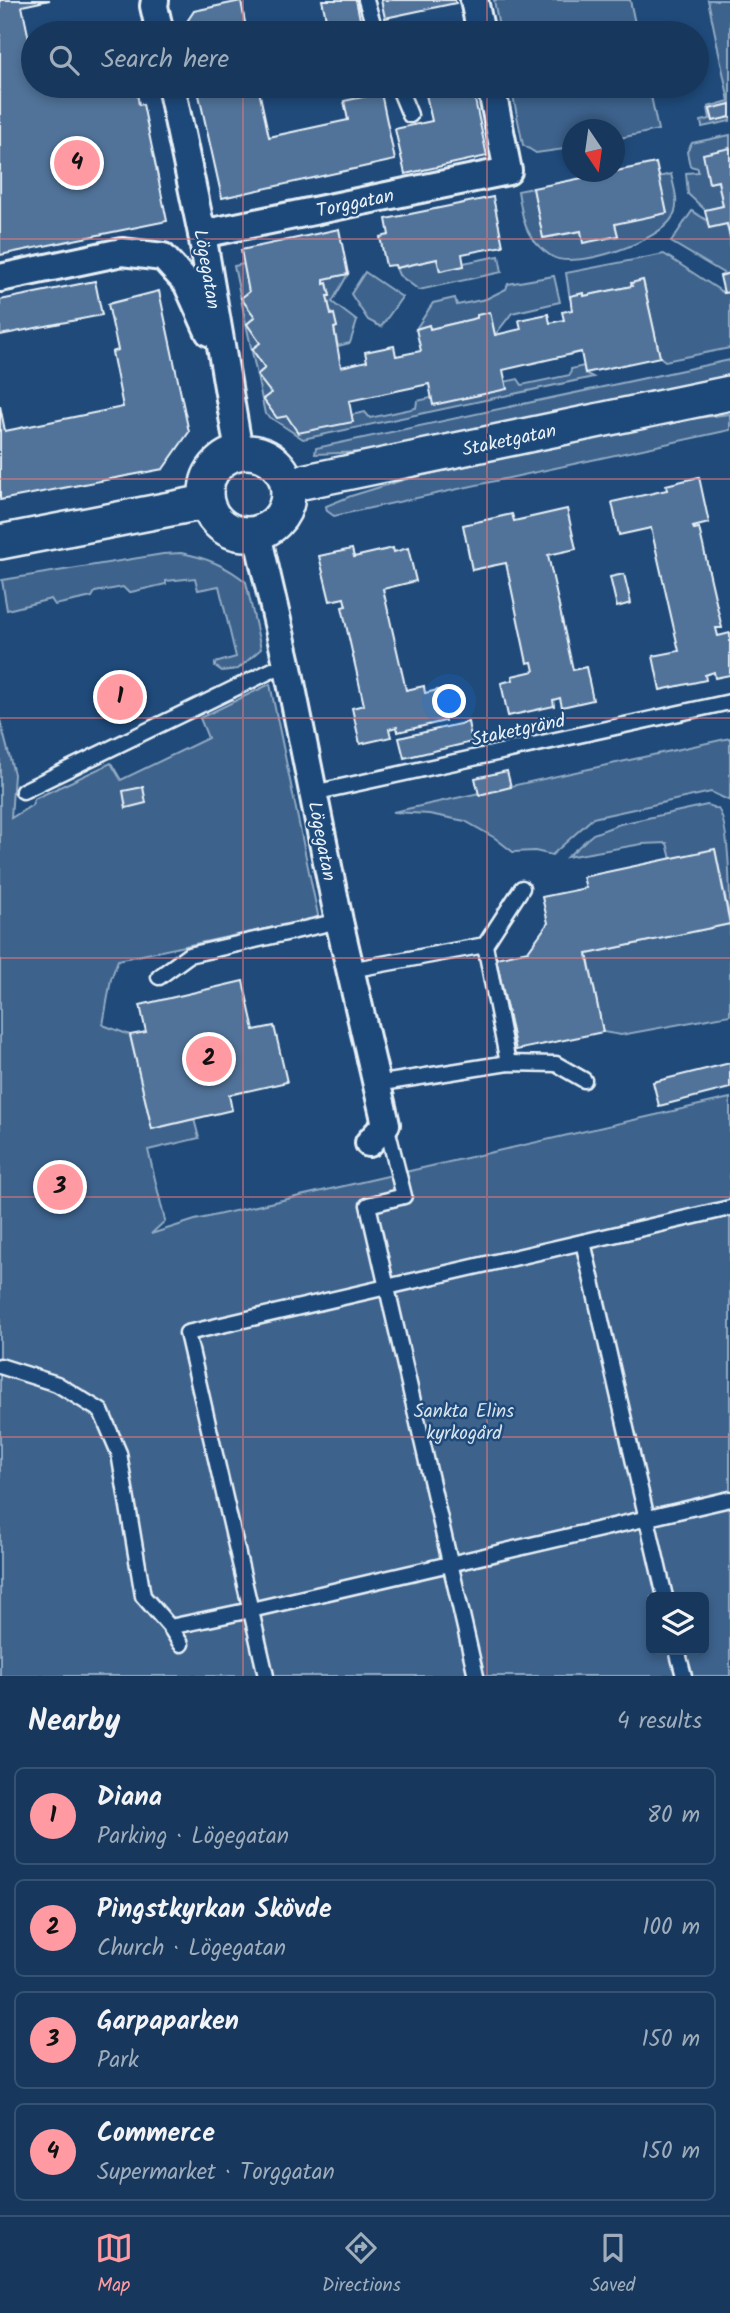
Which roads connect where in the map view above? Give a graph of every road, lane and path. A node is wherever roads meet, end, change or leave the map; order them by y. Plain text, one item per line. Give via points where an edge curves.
1 (155, 0) edge
2 (366, 0) edge
3 (474, 0) edge
4 (157, 21) edge
5 (372, 21) edge
6 (478, 21) edge
7 (174, 98) edge
8 (403, 98) edge
9 (493, 98) edge
10 (410, 115) dead end
11 (202, 234) junction
12 (0, 278) edge
13 (224, 365) junction
14 (730, 393) edge
15 (239, 452) junction
16 (288, 485) junction
17 (206, 502) junction
18 (257, 534) junction
19 (0, 542) edge
20 (287, 663) junction
21 (730, 702) edge
22 (23, 791) dead end
23 (313, 793) junction
24 (522, 888) dead end
25 (339, 921) junction
26 (485, 945) junction
27 (350, 970) junction
28 (159, 977) dead end
29 (508, 1063) junction
30 (584, 1080) dead end
31 (376, 1084) junction
32 (377, 1134) joint
33 (730, 1208) edge
34 (583, 1242) junction
35 (387, 1287) junction
36 (0, 1367) edge
37 (730, 1499) edge
38 (647, 1518) junction
39 (450, 1564) junction
40 (664, 1592) edge
41 (251, 1610) junction
42 (170, 1627) junction
43 (181, 1644) dead end
44 (678, 1655) edge
45 (266, 1676) edge
46 (476, 1676) edge
47 (684, 1676) edge

1 - 4 street
2 - 5 lane
3 - 6 street
7 - 11 street, Lögegatan
8 - 10 lane
9 - 11 street, Torggatan via 508,171
11 - 13 street, Lögegatan
12 - 13 street via 122,252 163,257 187,283
13 - 15 street, Lögegatan
14 - 16 street, Staketgatan
15 - 16 street via 264,455 284,473
15 - 17 street via 212,470
16 - 18 street via 289,498 279,521
17 - 18 street via 225,528
17 - 19 street
18 - 20 street, Lögegatan
20 - 22 lane
20 - 23 street, Lögegatan
21 - 23 lane, Staketgränd
23 - 25 street, Lögegatan
24 - 26 lane
25 - 27 street, Lögegatan
25 - 28 lane via 189,955
26 - 27 lane
26 - 29 lane
27 - 31 street, Lögegatan
29 - 30 lane via 556,1064
29 - 31 lane
31 - 32 street, Lögegatan
32 - 35 lane via 404,1196 368,1205
33 - 34 lane
34 - 35 lane
34 - 38 lane
35 - 39 lane
35 - 41 lane via 187,1333
36 - 42 lane via 57,1384 101,1411 119,1453 144,1596
37 - 38 lane
38 - 39 lane
38 - 40 lane
39 - 41 lane
39 - 46 lane
41 - 42 lane
41 - 45 lane
42 - 43 lane
44 - 47 lane

